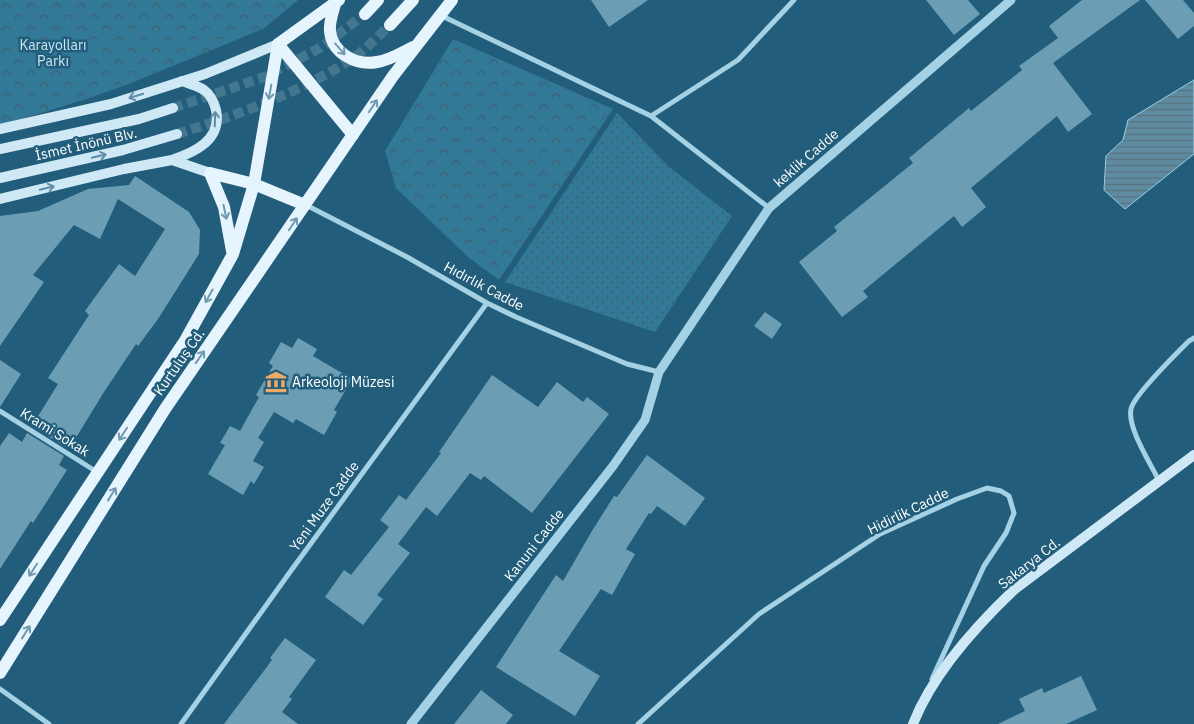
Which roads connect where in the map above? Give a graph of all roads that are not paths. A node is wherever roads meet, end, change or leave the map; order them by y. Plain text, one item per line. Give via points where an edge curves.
1 (378, 0) edge
2 (413, 0) edge
3 (452, 0) edge
4 (794, 0) edge
5 (1011, 0) edge
6 (337, 2) edge
7 (365, 14) tunnel mouth
8 (440, 15) junction
9 (390, 25) tunnel mouth
10 (278, 44) junction
11 (417, 45) junction
12 (182, 81) junction
13 (173, 108) tunnel mouth
14 (651, 116) junction
15 (0, 129) edge
16 (177, 134) tunnel mouth
17 (353, 135) junction
18 (0, 149) edge
19 (172, 160) junction
20 (210, 172) junction
21 (0, 178) edge
22 (254, 184) junction
23 (0, 199) edge
24 (305, 205) junction
25 (769, 208) junction
26 (233, 254) junction
27 (487, 303) junction
28 (1194, 338) edge
29 (659, 372) junction
30 (0, 411) edge
31 (1194, 455) edge
32 (98, 472) junction
33 (1159, 482) junction
34 (0, 620) edge
35 (0, 673) edge
36 (0, 689) edge
37 (918, 712) junction
38 (48, 724) edge
39 (181, 724) edge
40 (411, 724) edge
41 (638, 724) edge
42 (913, 724) edge

1 - 7 main road
2 - 9 main road
3 - 8 main road, Kurtuluş Cd.
4 - 14 street via 738,60
5 - 25 street, keklik Cadde
6 - 10 main road
6 -> 11 main road via 330,30 340,52 351,59 374,63
8 - 11 main road, Kurtuluş Cd.
8 - 14 street
10 - 12 main road
10 - 17 main road
10 -> 22 main road, Kurtuluş Cd.
17 -> 11 main road, Kurtuluş Cd.
12 -> 15 main road via 111,104
19 -> 12 main road via 196,151 214,135 217,116 213,100 204,90
13 - 18 main road, İsmet İnönü Blv. via 139,119
14 - 25 street
21 -> 16 main road, İsmet İnönü Blv. via 123,150
17 - 24 main road, Kurtuluş Cd.
19 - 20 main road
23 -> 19 main road via 124,168
20 - 22 main road
20 -> 26 main road via 224,207
22 - 24 main road
22 - 26 main road, Kurtuluş Cd.
24 - 27 street, Hıdırlık Cadde via 407,257
35 -> 24 main road, Kurtuluş Cd. via 164,409
25 - 29 street, keklik Cadde
26 -> 32 main road, Kurtuluş Cd. via 186,339
27 - 29 street, Hıdırlık Cadde via 627,364
27 - 39 street, Yeni Muze Cadde
28 - 33 street via 1138,396 1131,409 1136,434
29 - 40 street, Kanuni Cadde via 645,420 631,440
30 - 32 street, Krami Sokak
31 - 33 main road, Sakarya Cd.
32 -> 34 main road, Kurtuluş Cd.
33 - 37 main road, Sakarya Cd. via 1015,589 951,658
36 - 38 street
37 - 41 street, Hidirlik Cadde via 984,566 1006,533 1014,513 1009,496 1001,491 987,488 880,534 758,614
37 - 42 main road, Sakarya Cd.

